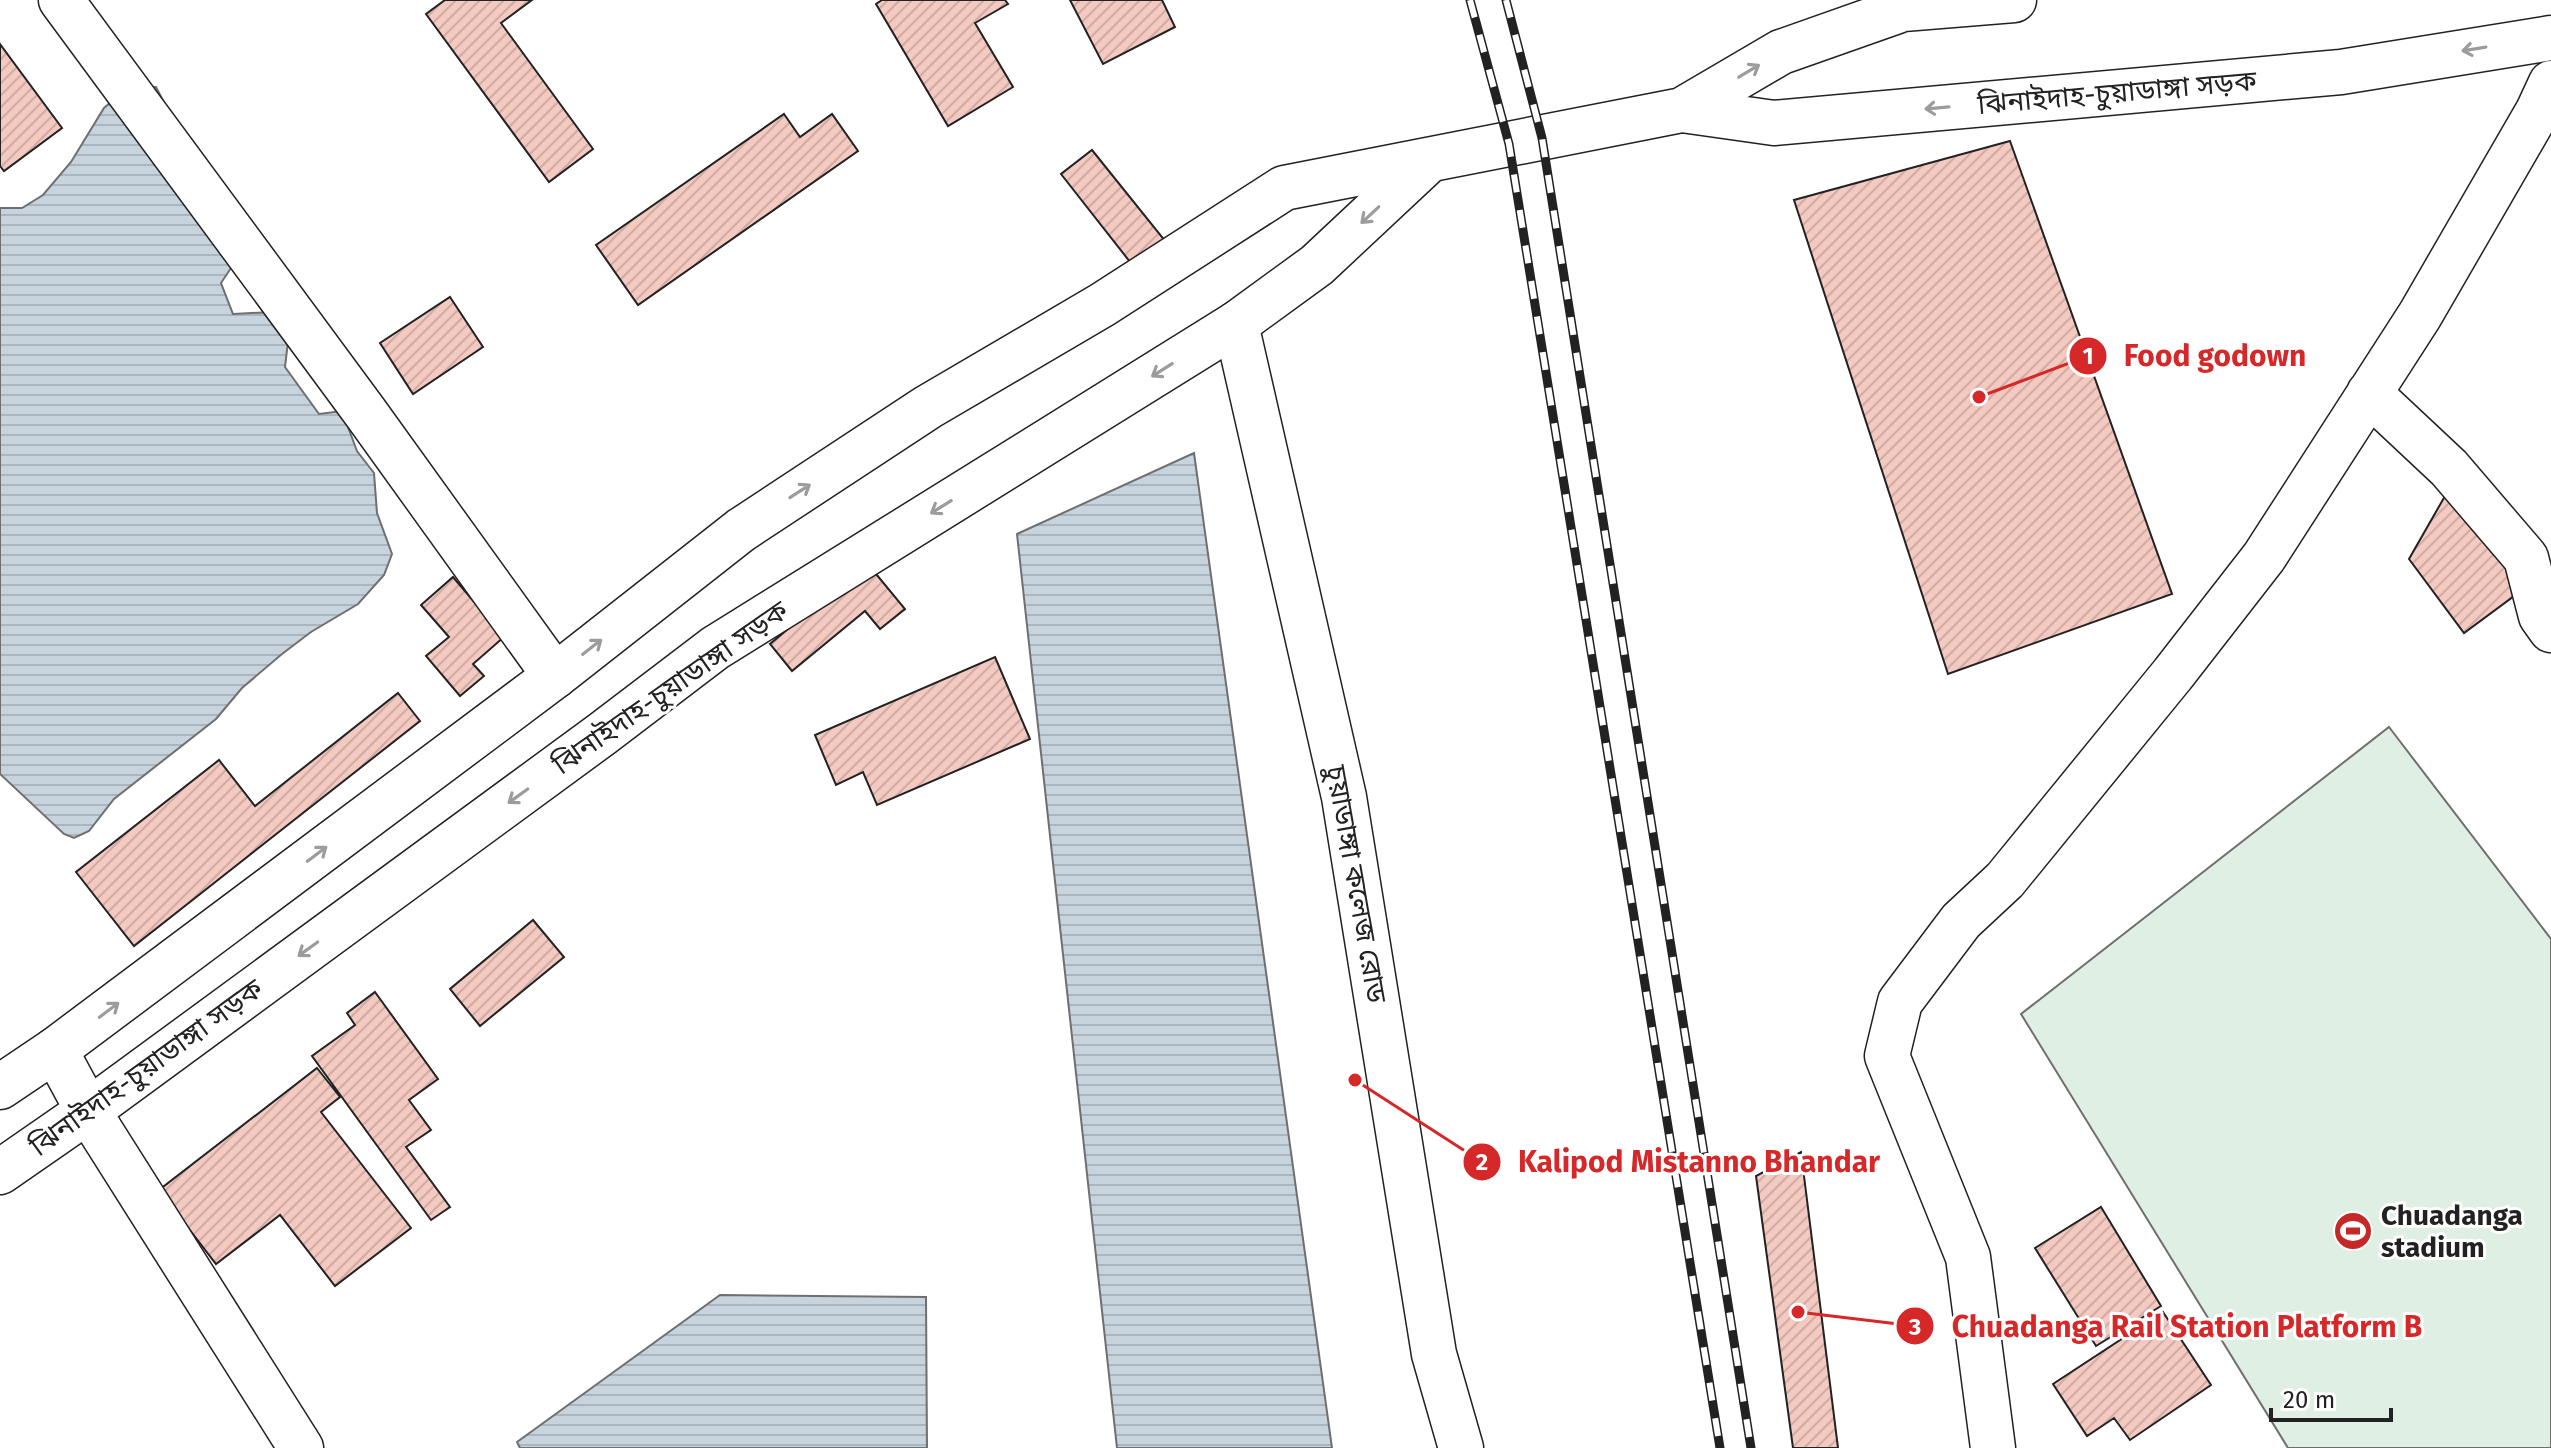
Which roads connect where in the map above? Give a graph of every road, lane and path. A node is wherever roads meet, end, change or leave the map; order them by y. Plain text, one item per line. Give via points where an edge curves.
1 (61, 0) edge
2 (2014, 0) edge
3 (2551, 38) edge
4 (2551, 83) edge
5 (1682, 110) junction
6 (1427, 162) junction
7 (1236, 324) junction
8 (2369, 393) junction
9 (2551, 630) edge
10 (555, 676) junction
11 (55, 1050) junction
12 (0, 1087) edge
13 (88, 1111) junction
14 (0, 1172) edge
15 (301, 1448) edge
16 (1461, 1448) edge
17 (1993, 1448) edge

1 - 10 main road
5 -> 2 main road, ঝিনাইদাহ-চুয়াডাঙ্গা সড়ক via 1781,52 1903,9
3 -> 5 main road, ঝিনাইদাহ-চুয়াডাঙ্গা সড়ক via 2341,72 1774,123
4 - 8 main road via 2420,315
5 - 6 main road, ঝিনাইদাহ-চুয়াডাঙ্গা সড়ক
6 -> 7 main road, ঝিনাইদাহ-চুয়াডাঙ্গা সড়ক via 1317,265
10 -> 6 main road, ঝিনাইদাহ-চুয়াডাঙ্গা সড়ক via 741,530 928,407 1102,305 1284,188
7 -> 13 main road, ঝিনাইদাহ-চুয়াডাঙ্গা সড়ক via 715,648
7 - 16 main road, চুয়াডাঙ্গা কলেজ রোড via 1344,797 1434,1354
8 - 9 main road via 2449,468 2526,558 2541,616
8 - 17 main road via 2264,557 2005,880 1961,921 1900,1002 1887,1056 1968,1257
11 -> 10 main road, ঝিনাইদাহ-চুয়াডাঙ্গা সড়ক
11 - 12 main road, ঝিনাইদাহ-চুয়াডাঙ্গা সড়ক
11 - 13 main road
13 - 14 main road, ঝিনাইদাহ-চুয়াডাঙ্গা সড়ক
13 - 15 main road

